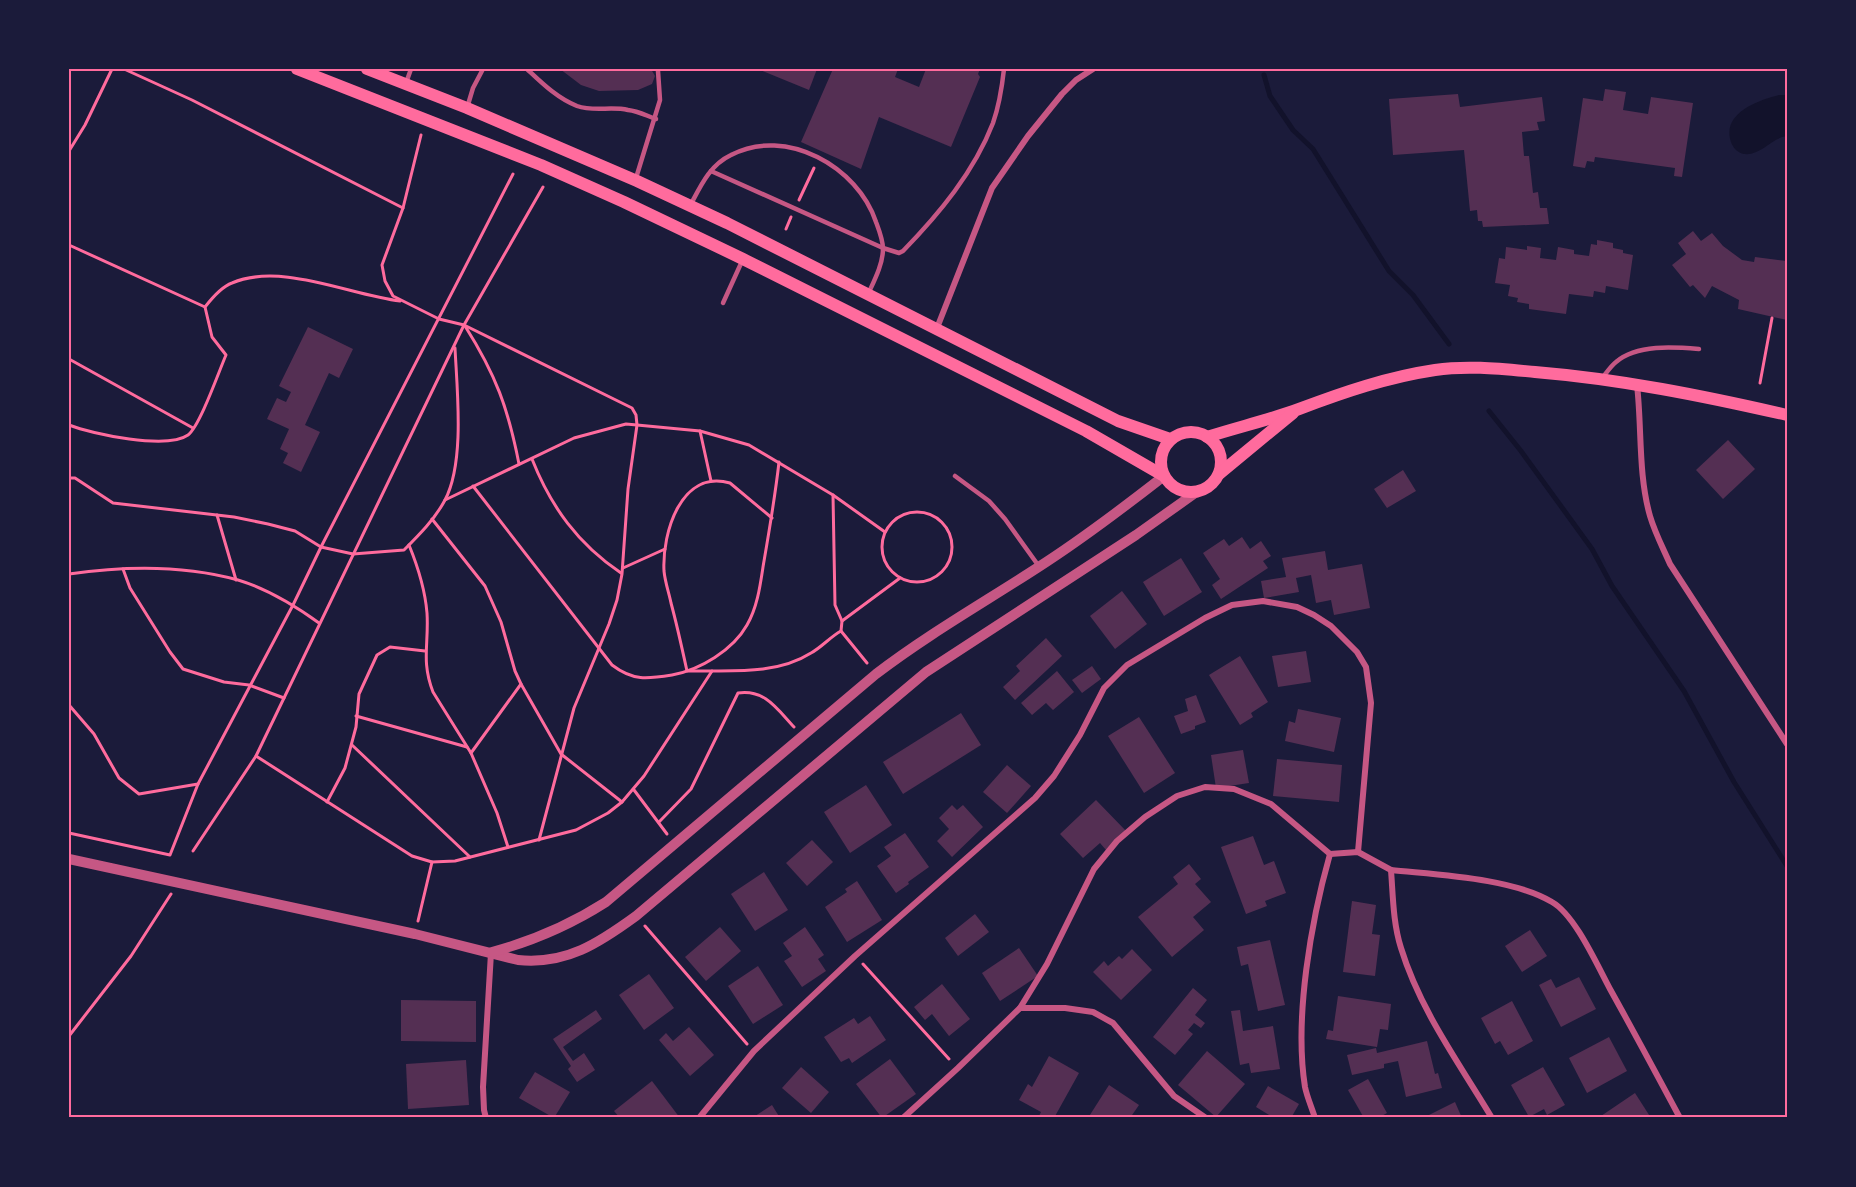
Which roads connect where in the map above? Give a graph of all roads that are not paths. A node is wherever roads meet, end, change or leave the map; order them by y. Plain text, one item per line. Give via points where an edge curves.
1 (297, 69) edge
2 (367, 69) edge
3 (411, 69) edge
4 (483, 69) edge
5 (527, 69) edge
6 (1005, 69) edge
7 (1093, 69) edge
8 (658, 71) dead end
9 (406, 84) junction
10 (466, 108) junction
11 (656, 119) junction
12 (711, 171) junction
13 (635, 180) junction
14 (690, 206) junction
15 (883, 248) junction
16 (743, 259) junction
17 (868, 295) junction
18 (723, 303) dead end
19 (937, 328) junction
20 (1699, 349) dead end
21 (1601, 380) junction
22 (1637, 385) junction
23 (1299, 409) junction
24 (1787, 415) edge
25 (1207, 437) junction
26 (1170, 439) junction
27 (1218, 475) junction
28 (955, 476) dead end
29 (1164, 476) junction
30 (1198, 491) junction
31 (1039, 567) junction
32 (1787, 744) edge
33 (1358, 852) junction
34 (1330, 854) junction
35 (69, 859) edge
36 (1391, 870) junction
37 (492, 952) junction
38 (1020, 1008) junction
39 (486, 1118) edge
40 (699, 1118) edge
41 (903, 1118) edge
42 (1206, 1118) edge
43 (1315, 1118) edge
44 (1492, 1118) edge
45 (1680, 1118) edge

1 - 16 main road via 541,165
2 - 9 main road
3 - 9 lane
4 - 10 lane
5 - 11 lane via 544,86 578,106 628,110
6 - 15 lane via 993,123 971,167 903,251
7 - 19 street via 1062,94 992,188
8 - 11 lane via 660,100
9 - 10 main road
10 - 13 main road
11 - 13 lane
12 - 14 lane
12 - 15 lane
12 - 15 lane via 732,154 757,147 780,146 806,152 833,165 857,187 874,216
13 - 14 main road
14 - 17 main road
15 - 17 lane
16 - 18 lane
16 - 29 main road via 1086,431
17 - 19 main road
19 - 26 main road via 1118,421
20 - 21 lane via 1643,351 1617,362
21 - 22 main road
21 - 23 main road via 1488,368 1437,369 1341,392
22 - 24 main road
22 - 32 street via 1645,493 1659,541
23 - 25 main road
23 - 27 main road
25 - 26 main road via 1188,432
25 - 27 main road via 1220,454
26 - 29 main road via 1161,457
27 - 30 main road
28 - 31 lane via 989,501
29 - 30 main road via 1179,490
29 - 31 street
30 - 37 street via 926,672 636,916 607,936 560,959 532,962
31 - 37 street via 910,648 606,902 522,944
33 - 34 street
33 - 36 street
33 - 40 street via 1371,703 1366,667 1331,626 1306,611 1263,601 1232,605 1127,665 1104,688 1080,735 1035,798 855,956 754,1051
34 - 38 street via 1271,804 1234,789 1205,787 1177,796 1117,841 1094,869 1047,964
34 - 43 street via 1318,898 1302,1034 1305,1088
35 - 37 street
36 - 44 street via 1401,948 1428,1012
36 - 45 street via 1495,884 1538,896 1563,910
37 - 39 street via 483,1087
38 - 41 street
38 - 42 street via 1093,1012 1113,1023 1174,1096

